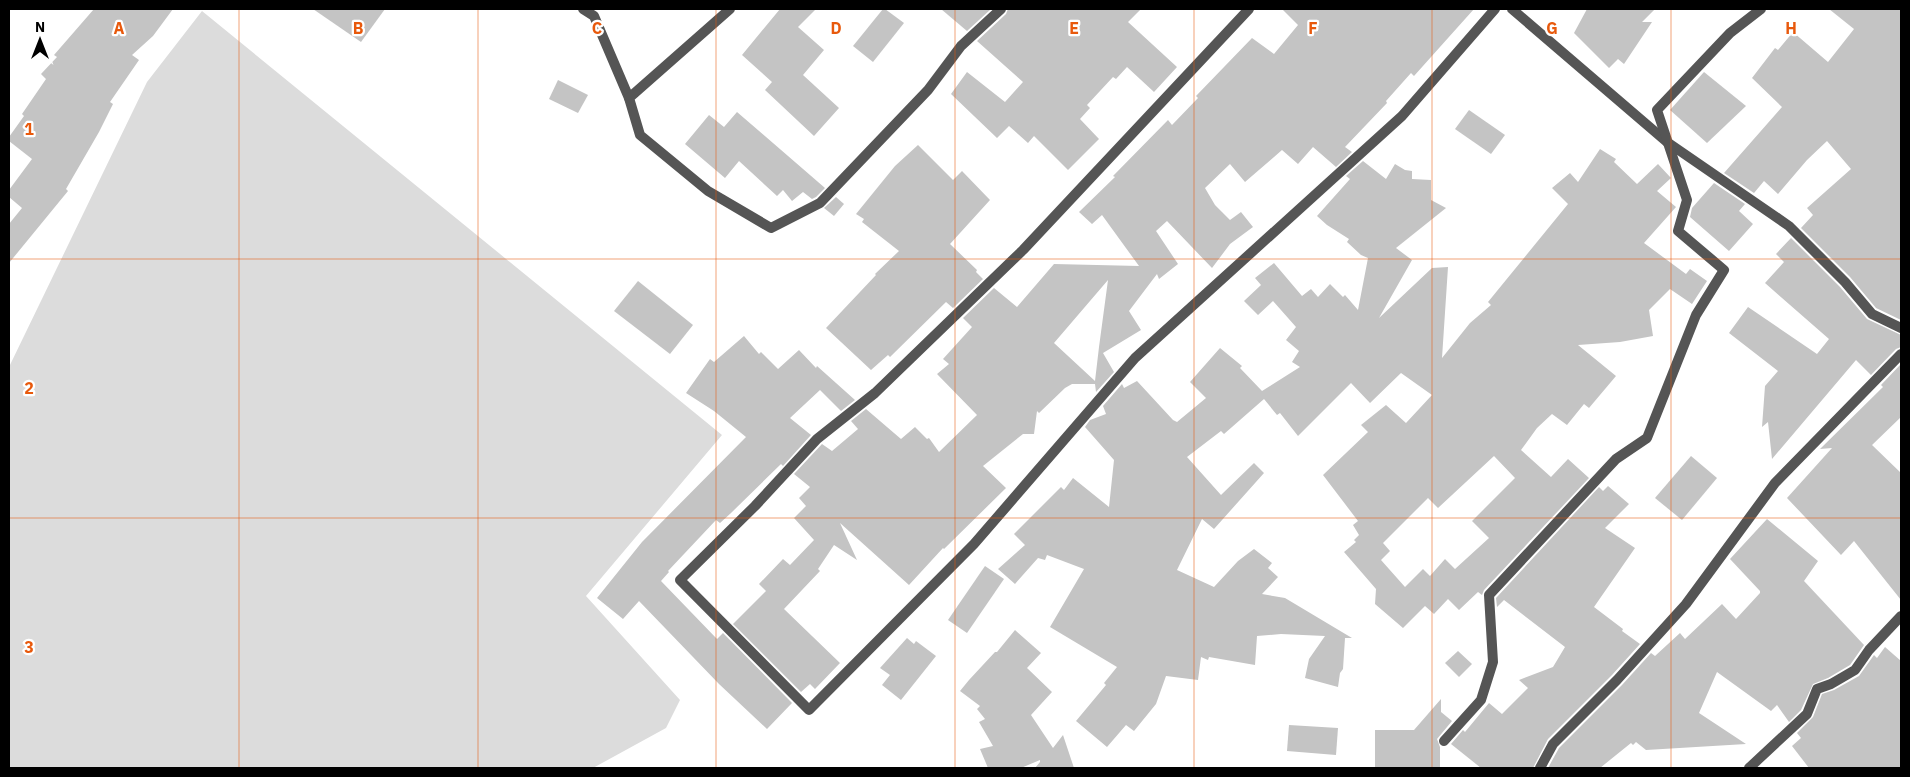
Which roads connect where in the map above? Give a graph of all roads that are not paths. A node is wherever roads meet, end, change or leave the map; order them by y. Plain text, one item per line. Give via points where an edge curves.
1 (583, 9) edge
2 (730, 9) edge
3 (1001, 9) edge
4 (1249, 9) edge
5 (1495, 9) edge
6 (1512, 9) edge
7 (1761, 9) edge
8 (629, 98) junction
9 (1667, 142) junction
10 (1901, 328) edge
11 (1901, 354) edge
12 (1901, 616) edge
13 (1444, 741) dead end
14 (1540, 768) edge
15 (1750, 768) edge

1 - 8 street via 594,16
2 - 8 street
3 - 8 street via 961,46 928,90 820,203 771,228 708,191 640,135
4 - 5 street via 1023,250 875,394 817,439 680,580 808,710 974,544 1135,358 1402,116
6 - 9 street
7 - 9 street via 1730,33 1657,110
9 - 10 street via 1789,226 1872,314
9 - 13 street via 1687,200 1678,231 1724,270 1696,315 1647,438 1616,459 1489,595 1493,662 1481,700
11 - 14 street via 1774,484 1686,604 1553,744
12 - 15 street via 1855,670 1817,689 1807,714

